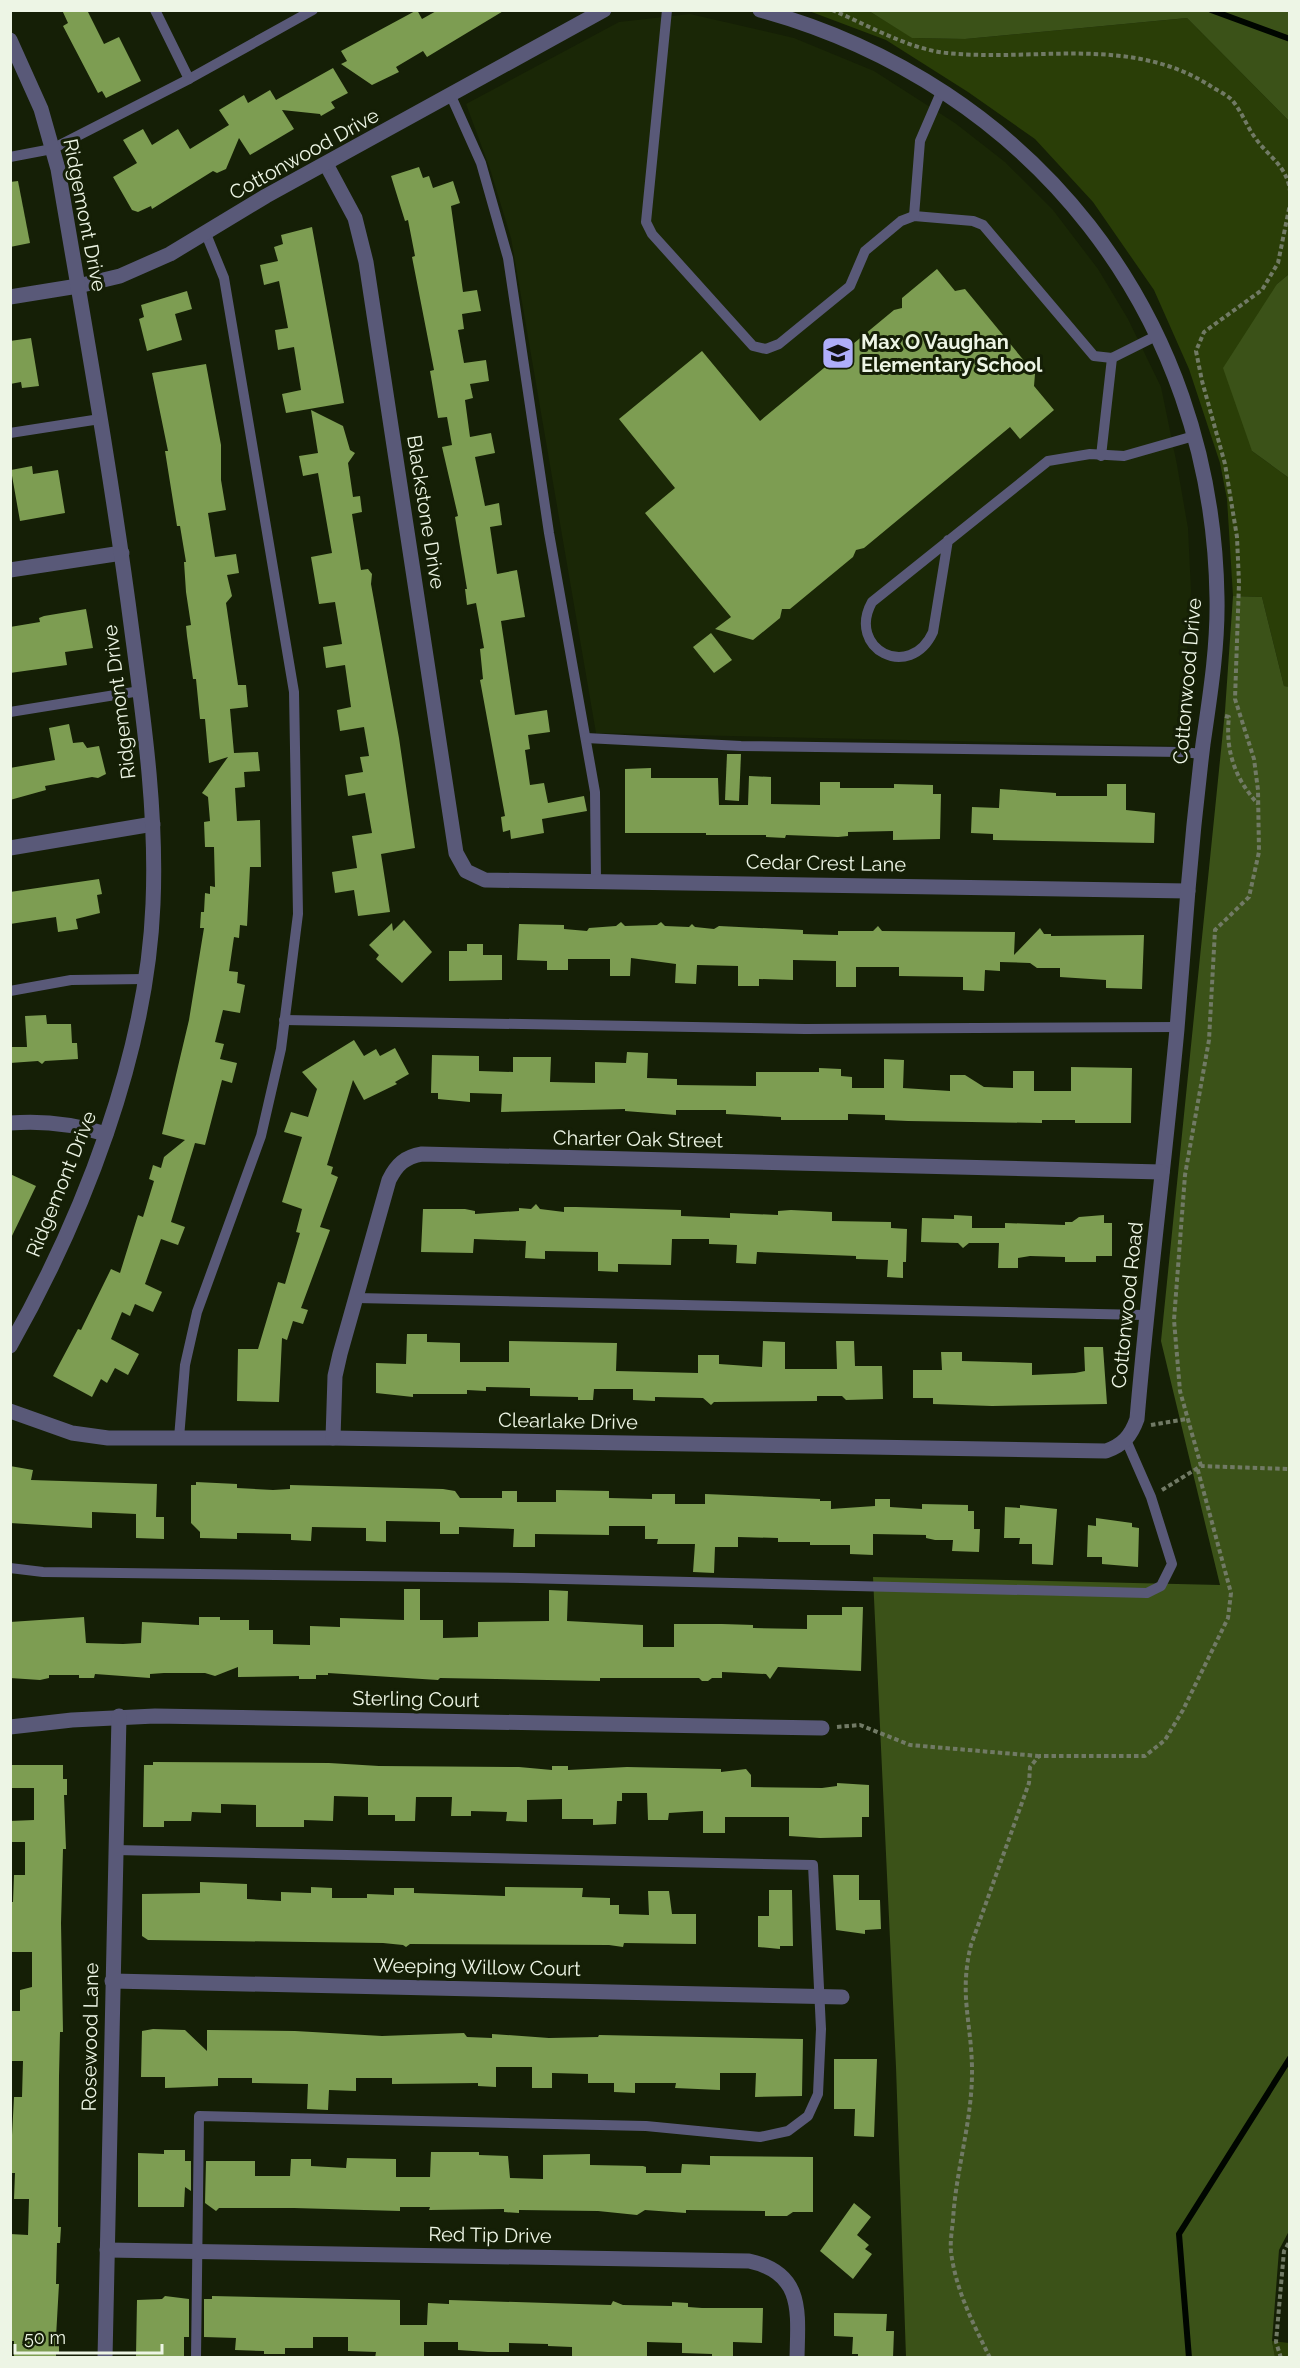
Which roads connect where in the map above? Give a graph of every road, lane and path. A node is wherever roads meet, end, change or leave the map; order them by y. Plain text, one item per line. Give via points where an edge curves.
1 (155, 10) edge
2 (313, 10) edge
3 (604, 10) edge
4 (667, 10) edge
5 (760, 10) edge
6 (832, 10) edge
7 (10, 40) edge
8 (189, 79) junction
9 (942, 90) junction
10 (451, 96) junction
11 (52, 149) junction
12 (10, 157) edge
13 (326, 164) junction
14 (1290, 191) edge
15 (1290, 204) edge
16 (914, 216) junction
17 (207, 234) junction
18 (78, 286) junction
19 (10, 297) edge
20 (1156, 336) junction
21 (1112, 358) junction
22 (100, 419) junction
23 (10, 433) edge
24 (1194, 436) junction
25 (1101, 456) junction
26 (948, 540) junction
27 (122, 553) junction
28 (10, 570) edge
29 (140, 691) junction
30 (10, 712) edge
31 (1225, 716) dead end
32 (586, 738) junction
33 (1202, 754) junction
34 (1258, 804) junction
35 (153, 824) junction
36 (10, 848) edge
37 (466, 871) joint
38 (596, 880) junction
39 (1188, 891) junction
40 (144, 979) junction
41 (10, 991) edge
42 (284, 1020) junction
43 (1177, 1027) junction
44 (10, 1123) edge
45 (106, 1134) junction
46 (1162, 1172) junction
47 (356, 1298) junction
48 (1146, 1315) junction
49 (10, 1346) edge
50 (10, 1411) edge
51 (1186, 1419) junction
52 (1130, 1433) junction
53 (179, 1438) junction
54 (333, 1438) junction
55 (1199, 1467) junction
56 (1290, 1469) edge
57 (1151, 1497) junction
58 (10, 1568) edge
59 (119, 1716) junction
60 (10, 1727) edge
61 (822, 1728) joint
62 (1039, 1756) junction
63 (115, 1850) junction
64 (112, 1981) junction
65 (818, 1996) junction
66 (842, 1997) dead end
67 (1290, 2241) edge
68 (107, 2250) junction
69 (198, 2252) junction
70 (105, 2358) edge
71 (196, 2358) edge
72 (797, 2358) edge
73 (990, 2358) edge
74 (1281, 2358) edge

1 - 8 lane
2 - 8 lane
3 - 10 street, Cottonwood Drive
4 - 16 lane via 646,222 748,341 759,349 779,344 850,286 865,252 901,221
5 - 9 street, Cottonwood Drive via 858,45
6 - 14 path via 944,53 1014,56 1101,52 1171,66 1231,99 1256,139 1282,166
7 - 11 street, Ridgemont Drive via 32,84
8 - 11 lane
9 - 16 lane via 920,141
9 - 20 street, Cottonwood Drive via 1000,131 1056,186 1099,236 1136,294
10 - 13 street, Cottonwood Drive
10 - 32 lane via 481,163 508,258 549,533
11 - 12 lane
11 - 18 street, Ridgemont Drive
13 - 17 street, Cottonwood Drive
13 - 37 street, Blackstone Drive via 355,218 366,262 456,853
15 - 34 path via 1278,264 1262,290 1204,332 1196,351 1225,464 1237,537 1235,699 1254,759
16 - 21 lane via 983,225 1088,351
17 - 18 street, Cottonwood Drive via 120,276
17 - 42 lane via 224,278 294,692 298,914
18 - 19 street, Cottonwood Drive
18 - 22 street, Ridgemont Drive
20 - 21 lane
20 - 24 street, Cottonwood Drive via 1178,385
21 - 25 lane
22 - 23 lane
22 - 27 street, Ridgemont Drive
24 - 25 lane via 1124,456
24 - 33 street, Cottonwood Drive via 1213,527 1217,598
25 - 26 lane via 1077,455 1048,461
26 - 26 lane via 873,602 867,612 866,634 879,651 901,658 912,656 929,642
27 - 28 street
27 - 29 street, Ridgemont Drive
29 - 30 lane
29 - 35 street, Ridgemont Drive
31 - 34 path via 1229,717 1227,745 1236,772 1243,788
32 - 33 lane via 741,746
32 - 38 lane via 595,792
33 - 39 street, Cottonwood Drive
34 - 51 path via 1259,852 1249,897 1215,930 1209,1040 1181,1207 1174,1347
35 - 36 street
35 - 40 street, Ridgemont Drive via 153,906
37 - 38 street, Cedar Crest Lane via 485,880
38 - 39 street, Cedar Crest Lane
39 - 43 street, Cottonwood Drive
40 - 41 lane via 71,980
40 - 45 street, Ridgemont Drive
42 - 43 lane via 805,1029
42 - 53 lane via 261,1136 197,1312 185,1365
43 - 46 street, Cottonwood Drive
44 - 45 street via 64,1123
45 - 49 street, Ridgemont Drive via 41,1289
46 - 47 street, Charter Oak Street via 422,1154 401,1161 389,1180
46 - 48 street, Cottonwood Road
47 - 48 lane
47 - 54 street, Charter Oak Street via 336,1376
48 - 52 street, Cottonwood Road
50 - 53 street, Clearlake Drive via 72,1433 108,1438
51 - 52 path
51 - 55 path
52 - 54 street, Clearlake Drive via 1106,1451
52 - 57 lane
53 - 54 street, Clearlake Drive
55 - 56 path
55 - 57 path
55 - 62 path via 1231,1593 1228,1618 1183,1710 1166,1740 1146,1756
57 - 58 lane via 1172,1564 1161,1586 1147,1593 521,1578 43,1572
59 - 60 street, Sterling Court
59 - 61 street, Sterling Court
59 - 63 street, Rosewood Lane
61 - 62 path via 860,1725 910,1745
62 - 73 path via 1030,1767 1029,1783 965,1968 971,2098 954,2201 951,2250 959,2294
63 - 64 street, Rosewood Lane
63 - 65 lane via 813,1865
64 - 65 street, Weeping Willow Court
64 - 68 street, Rosewood Lane
65 - 66 street, Weeping Willow Court
65 - 69 lane via 818,2094 808,2116 788,2131 760,2136 646,2126 199,2116
67 - 74 path via 1284,2251 1276,2342
68 - 69 street, Red Tip Drive
68 - 70 street, Rosewood Lane
69 - 71 lane
69 - 72 street, Red Tip Drive via 749,2260 776,2271 794,2294 798,2308

